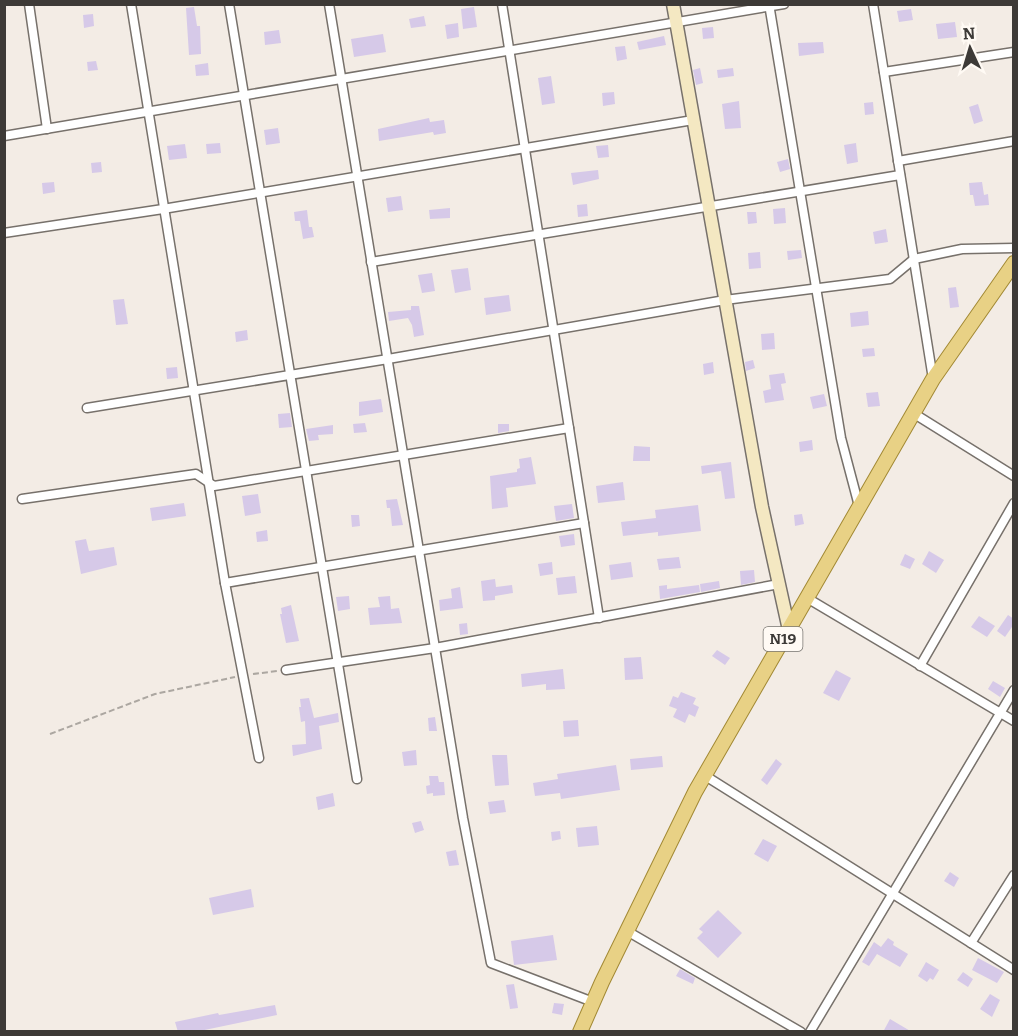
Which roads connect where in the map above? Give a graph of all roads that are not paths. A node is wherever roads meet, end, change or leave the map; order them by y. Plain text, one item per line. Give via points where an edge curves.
1 (29, 4) edge
2 (131, 4) edge
3 (229, 4) edge
4 (329, 4) edge
5 (502, 4) edge
6 (673, 4) edge
7 (784, 4) edge
8 (873, 4) edge
9 (770, 6) edge
10 (676, 23) junction
11 (509, 51) junction
12 (1014, 52) edge
13 (884, 72) junction
14 (341, 79) junction
15 (244, 95) junction
16 (148, 112) junction
17 (693, 120) junction
18 (47, 129) junction
19 (4, 136) edge
20 (1014, 141) edge
21 (525, 149) junction
22 (898, 161) junction
23 (900, 176) junction
24 (357, 177) junction
25 (800, 192) junction
26 (260, 193) junction
27 (709, 207) junction
28 (163, 209) junction
29 (4, 232) edge
30 (538, 234) junction
31 (1014, 248) edge
32 (914, 259) junction
33 (371, 262) junction
34 (1014, 263) edge
35 (816, 288) junction
36 (725, 300) junction
37 (554, 330) junction
38 (388, 359) junction
39 (290, 375) junction
40 (933, 379) junction
41 (192, 391) junction
42 (87, 408) dead end
43 (914, 413) junction
44 (569, 428) junction
45 (404, 455) junction
46 (306, 471) junction
47 (1014, 476) edge
48 (207, 481) junction
49 (22, 499) dead end
50 (1014, 503) edge
51 (859, 507) junction
52 (584, 523) junction
53 (419, 550) junction
54 (322, 567) junction
55 (225, 583) junction
56 (779, 584) junction
57 (807, 598) junction
58 (599, 618) junction
59 (789, 630) junction
60 (435, 648) junction
61 (338, 662) junction
62 (920, 666) junction
63 (286, 670) road end
64 (1014, 690) edge
65 (1000, 713) junction
66 (1014, 721) edge
67 (259, 758) dead end
68 (705, 775) junction
69 (357, 779) dead end
70 (1014, 875) edge
71 (892, 894) junction
72 (627, 931) junction
73 (971, 943) junction
74 (1014, 970) edge
75 (593, 1002) junction
76 (580, 1032) edge
77 (801, 1032) edge
78 (810, 1032) edge

1 - 18 street
2 - 16 street
3 - 15 street
4 - 14 street
5 - 11 street
6 - 10 street
7 - 9 street
8 - 13 street
9 - 10 street
9 - 25 street
10 - 11 street
10 - 17 street
11 - 14 street
11 - 21 street
12 - 13 street
13 - 22 street
14 - 15 street
14 - 24 street
15 - 16 street
15 - 26 street
16 - 18 street
16 - 28 street
17 - 21 street
17 - 27 street
18 - 19 street
20 - 22 street
21 - 24 street
21 - 30 street
22 - 23 street
23 - 25 street
23 - 32 street
24 - 26 street
24 - 33 street
25 - 27 street
25 - 35 street
26 - 28 street
26 - 39 street
27 - 30 street
27 - 36 street
28 - 29 street
28 - 41 street
30 - 33 street
30 - 37 street
31 - 32 street via 962,249
32 - 35 street via 890,279
32 - 40 street
33 - 38 street
34 - 40 main road, N19
35 - 36 street
35 - 51 street via 841,438
36 - 37 street
36 - 56 street
37 - 38 street
37 - 44 street
38 - 39 street
38 - 45 street
39 - 41 street
39 - 46 street
40 - 43 main road, N19
41 - 42 street
41 - 48 street
43 - 47 street
43 - 51 main road, N19
44 - 45 street
44 - 52 street
45 - 46 street
45 - 53 street
46 - 48 street via 214,486
46 - 54 street
48 - 49 street via 196,474
48 - 55 street
50 - 62 street
51 - 57 main road, N19
52 - 53 street
52 - 58 street
53 - 54 street
53 - 60 street
54 - 55 street
54 - 61 street
55 - 67 street
56 - 58 street
56 - 59 street
57 - 59 main road, N19
57 - 62 street
58 - 60 street
59 - 68 main road, N19
60 - 61 street
60 - 75 street via 491,963
61 - 63 street
61 - 69 street
62 - 65 street
64 - 65 street
65 - 66 street
65 - 71 street
68 - 71 street
68 - 72 main road, N19
70 - 73 street
71 - 73 street
71 - 78 street
72 - 75 main road, N19
72 - 77 street
73 - 74 street
75 - 76 main road, N19

